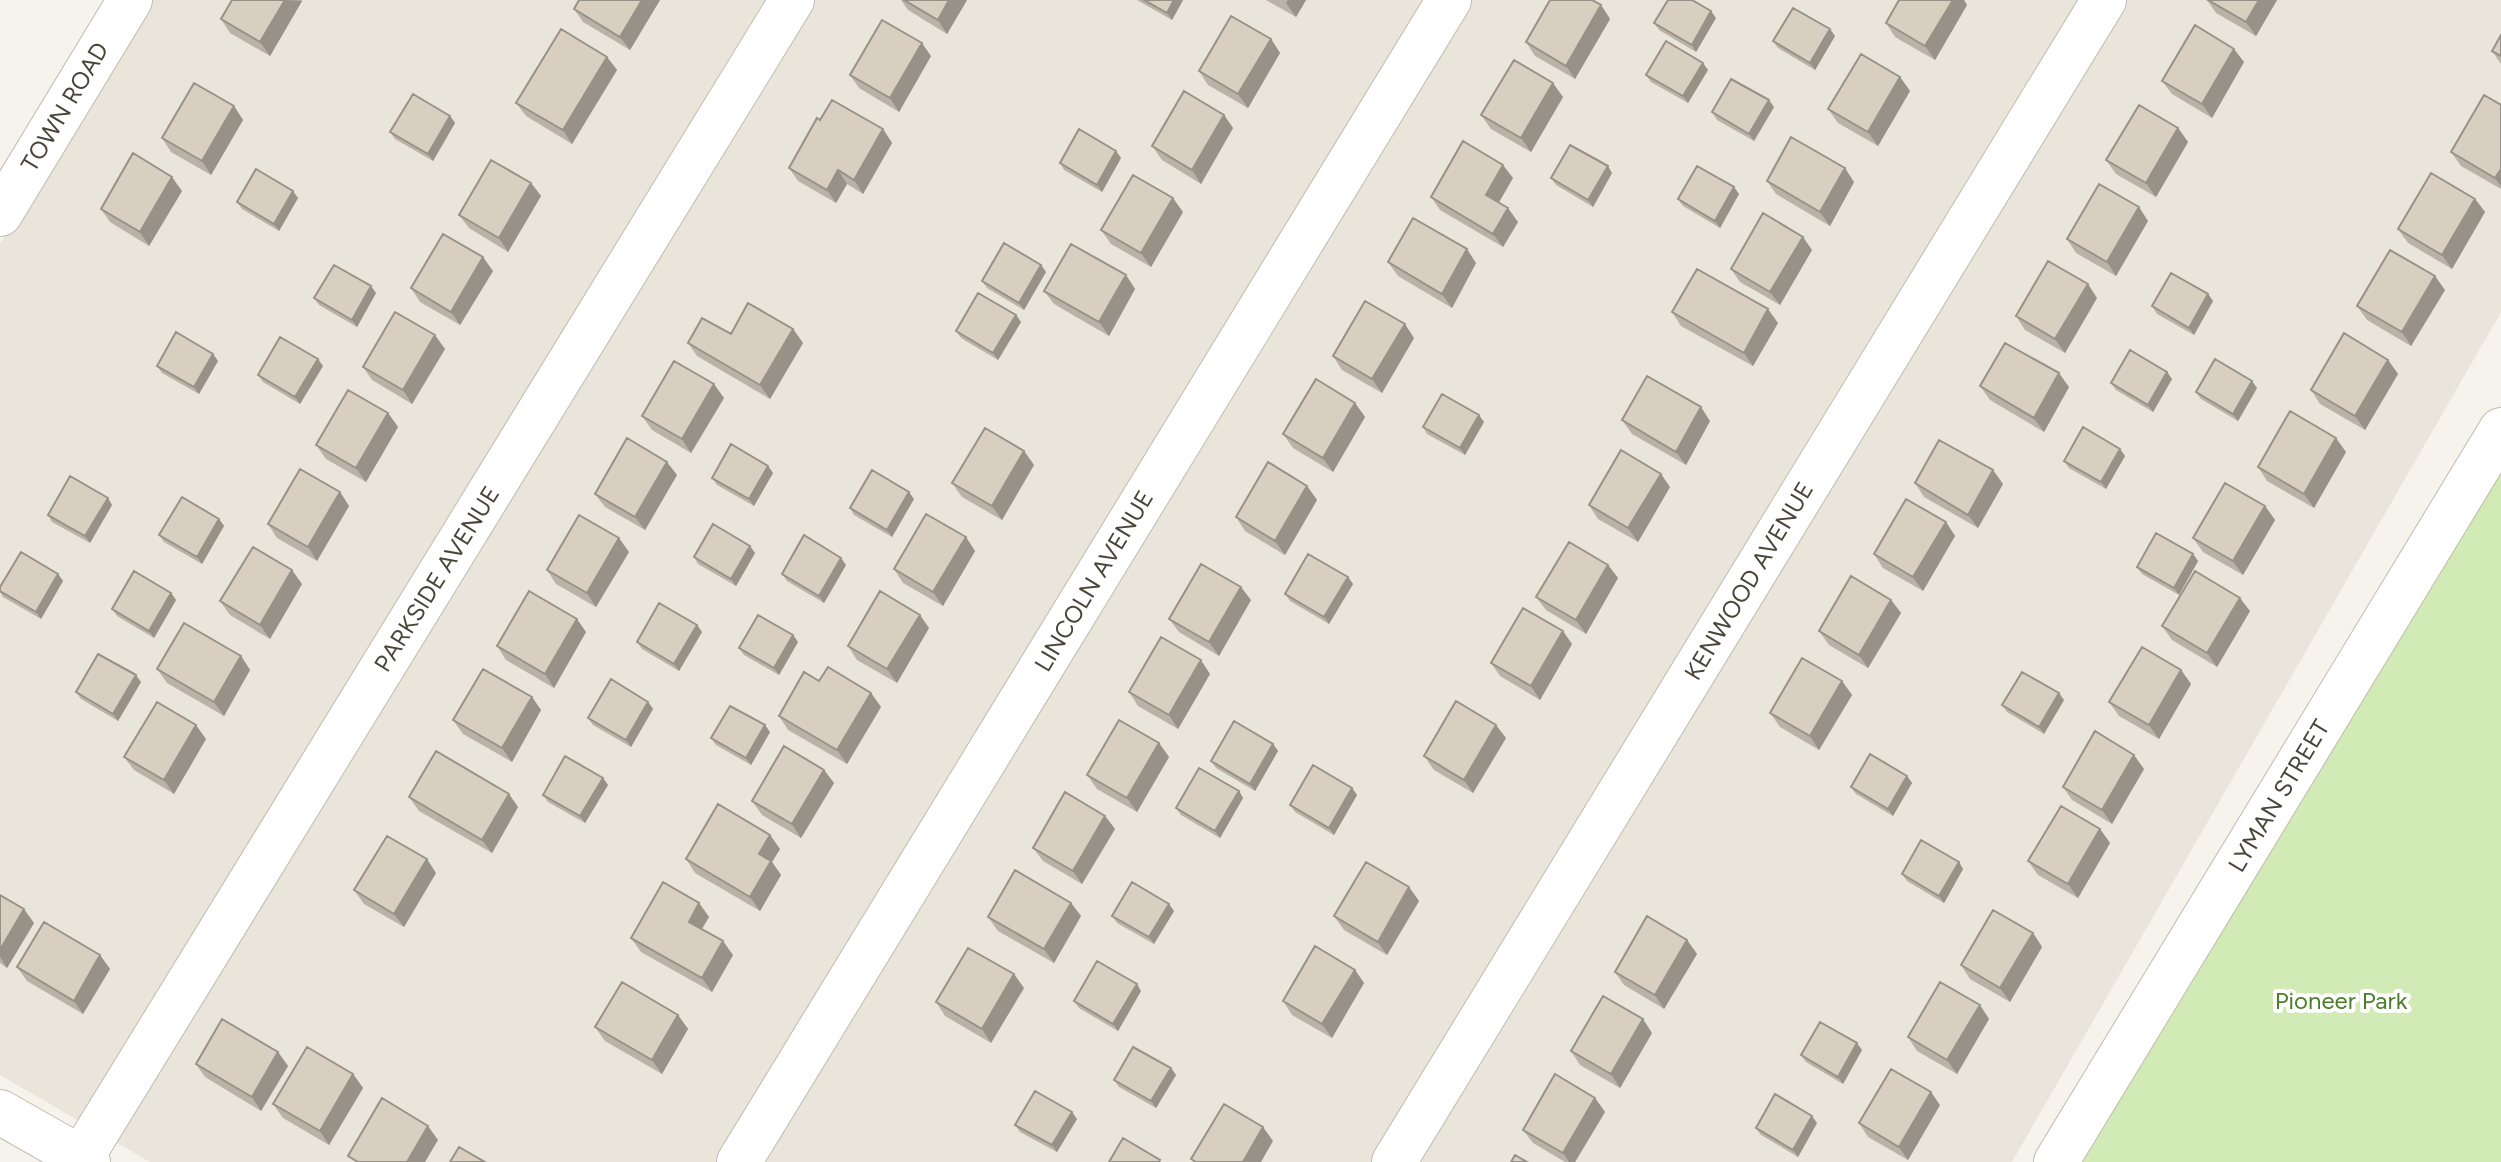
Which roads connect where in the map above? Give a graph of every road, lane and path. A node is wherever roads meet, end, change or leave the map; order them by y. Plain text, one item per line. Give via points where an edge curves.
1 (130, 0) edge
2 (792, 0) edge
3 (1449, 0) edge
4 (2104, 0) edge
5 (0, 214) edge
6 (2501, 430) edge
7 (0, 1112) edge
8 (85, 1160) edge
9 (739, 1162) edge
10 (1394, 1162) edge
11 (2056, 1162) edge

1 - 5 street, TOWN ROAD
2 - 8 street, PARKSIDE AVENUE
3 - 9 street, LINCOLN AVENUE
4 - 10 street, KENWOOD AVENUE
6 - 11 street, LYMAN STREET
7 - 8 street

